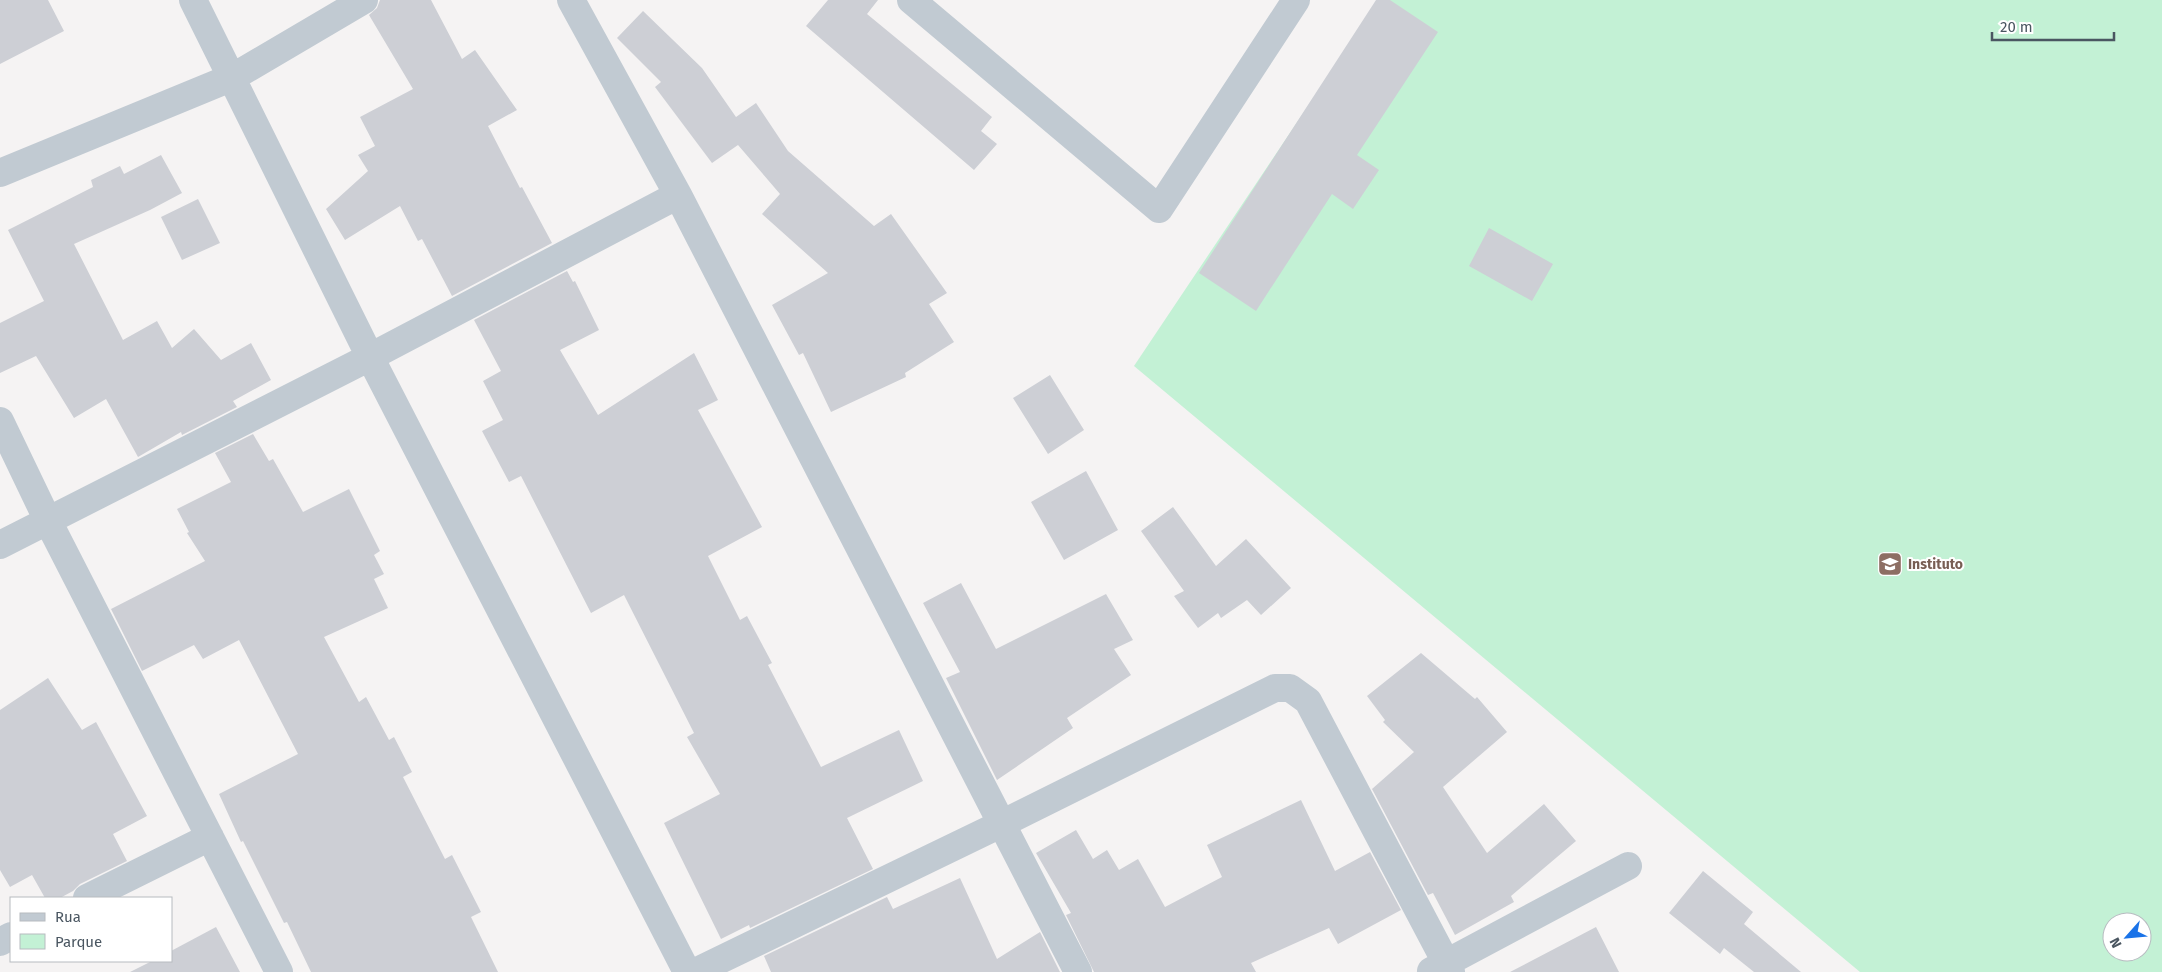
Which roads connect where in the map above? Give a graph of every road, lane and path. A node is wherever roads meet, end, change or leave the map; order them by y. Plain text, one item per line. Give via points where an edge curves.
1 (193, 0) edge
2 (364, 0) edge
3 (571, 0) edge
4 (911, 0) edge
5 (1296, 0) edge
6 (233, 77) junction
7 (0, 173) edge
8 (678, 195) junction
9 (370, 357) junction
10 (0, 421) edge
11 (48, 521) junction
12 (0, 545) edge
13 (1000, 824) junction
14 (210, 837) junction
15 (1628, 866) dead end
16 (89, 897) edge
17 (1442, 969) edge
18 (279, 972) edge
19 (687, 972) edge
20 (695, 972) edge
21 (1078, 972) edge

1 - 6 street
2 - 6 street
3 - 8 street
4 - 5 street via 1158,209
6 - 7 street
6 - 9 street
8 - 9 street
8 - 13 street
9 - 11 street
9 - 19 street
10 - 11 street
11 - 12 street
11 - 14 street
13 - 17 street via 1275,688 1290,688 1308,701
13 - 20 street
13 - 21 street
14 - 16 street
14 - 18 street
15 - 17 street

